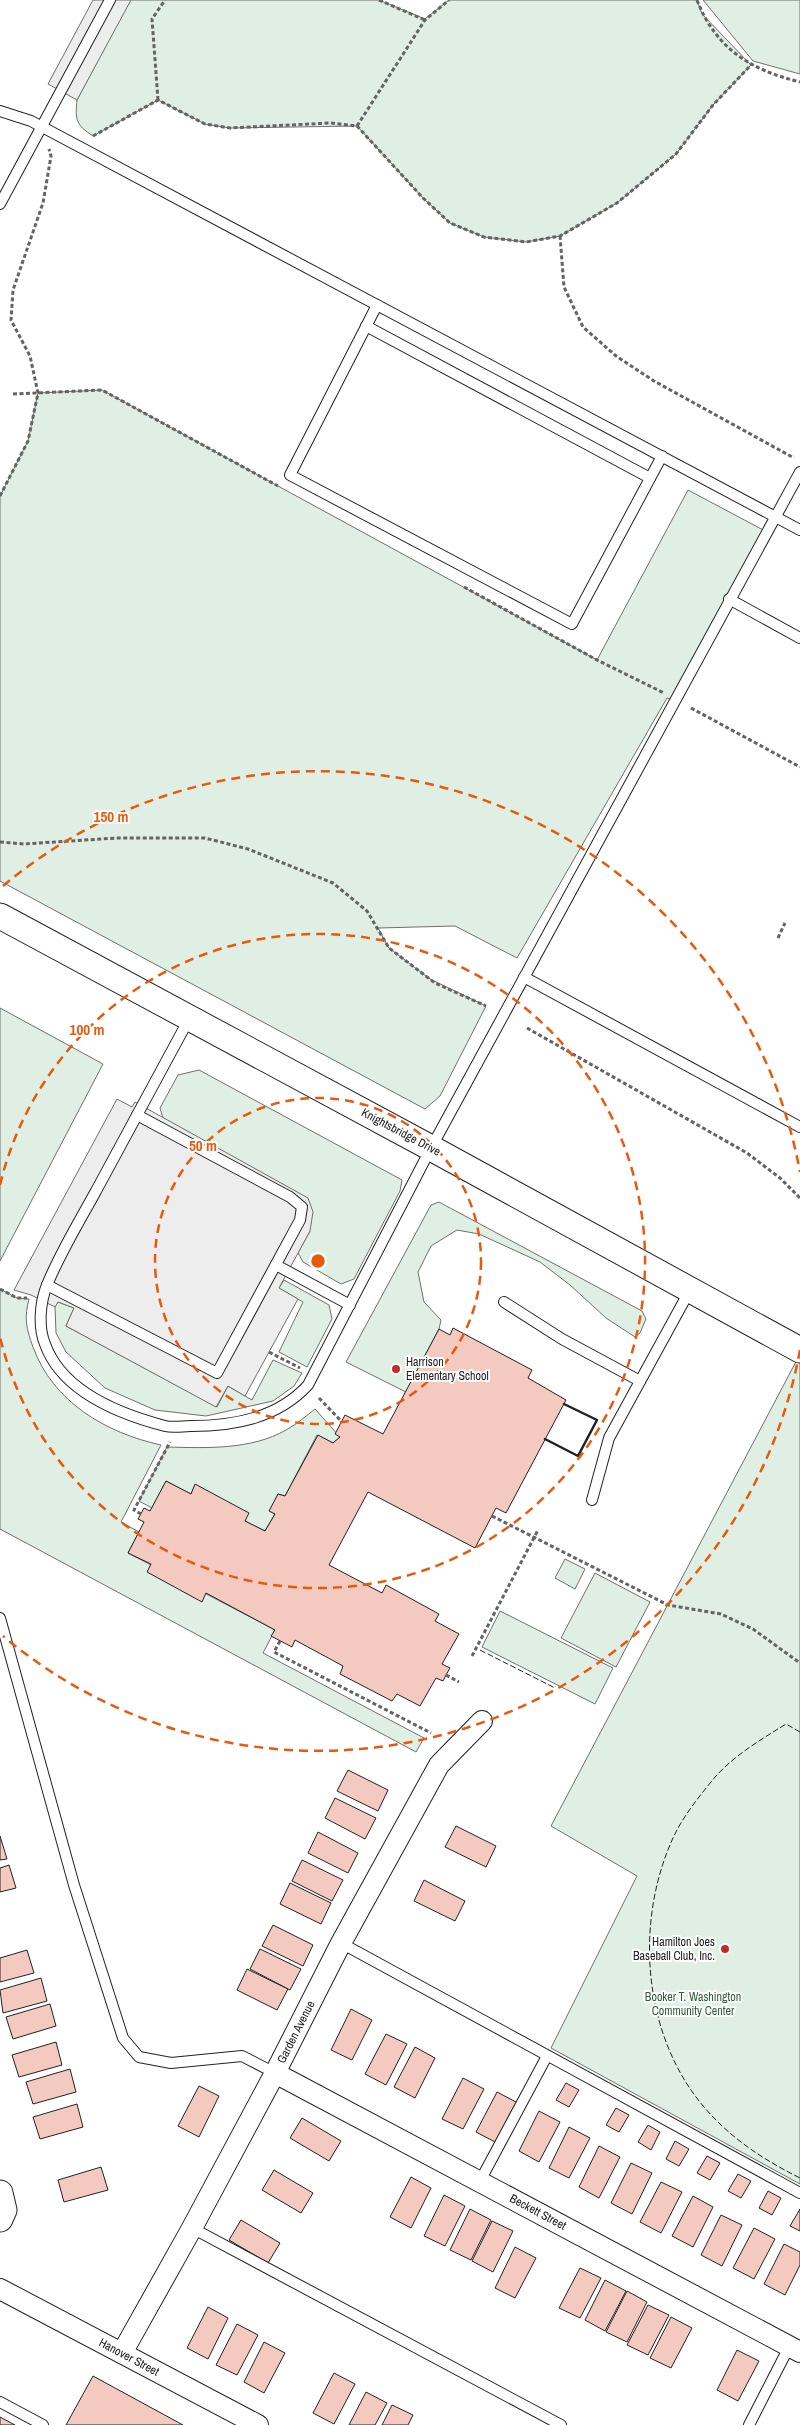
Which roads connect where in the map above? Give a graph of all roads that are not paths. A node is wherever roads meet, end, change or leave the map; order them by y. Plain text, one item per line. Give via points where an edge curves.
1 (110, 0) edge
2 (0, 111) edge
3 (41, 127) junction
4 (0, 204) edge
5 (377, 305) junction
6 (366, 326) junction
7 (662, 456) junction
8 (800, 472) edge
9 (650, 478) junction
10 (774, 516) junction
11 (800, 530) edge
12 (729, 600) junction
13 (800, 638) edge
14 (0, 916) edge
15 (524, 977) junction
16 (190, 1018) junction
17 (137, 1115) junction
18 (800, 1127) edge
19 (431, 1148) junction
20 (276, 1265) junction
21 (47, 1285) junction
22 (691, 1289) junction
23 (504, 1302) dead end
24 (350, 1304) junction
25 (800, 1350) edge
26 (640, 1381) junction
27 (592, 1500) dead end
28 (0, 1618) edge
29 (482, 1721) dead end
30 (341, 1943) junction
31 (547, 2056) junction
32 (275, 2073) junction
33 (480, 2181) junction
34 (0, 2193) edge
35 (800, 2193) edge
36 (0, 2219) edge
37 (192, 2228) junction
38 (0, 2288) edge
39 (795, 2349) edge
40 (122, 2353) junction
41 (0, 2402) edge
42 (43, 2425) edge
43 (258, 2425) edge
44 (561, 2425) edge
45 (749, 2425) edge

1 - 3 lane
2 - 3 lane
3 - 4 lane
3 - 5 lane
5 - 6 lane
5 - 7 lane
6 - 9 lane
6 - 9 lane via 290,475 572,624
7 - 9 lane
7 - 10 lane
8 - 10 lane
10 - 11 lane
10 - 12 lane
12 - 13 lane
12 - 15 lane
14 - 16 street, Knightsbridge Drive
15 - 18 lane
15 - 19 lane
16 - 17 lane
16 - 19 street, Knightsbridge Drive
17 - 20 lane via 290,1197 302,1207 300,1220
17 - 21 lane
19 - 22 street, Knightsbridge Drive
19 - 24 lane
20 - 21 lane via 217,1373
20 - 24 lane
21 - 24 lane via 41,1314 44,1343 58,1369 93,1398 124,1413 168,1426 222,1426 267,1415 295,1399 308,1386
22 - 25 street, Knightsbridge Drive
22 - 26 lane
23 - 26 lane
26 - 27 lane via 609,1438
28 - 32 lane via 74,1885 123,2038 139,2057 172,2063 242,2056
29 - 30 street, Garden Avenue via 439,1765
30 - 31 lane
30 - 32 street, Garden Avenue
31 - 33 lane
31 - 35 lane
32 - 33 street, Beckett Street
32 - 37 street, Garden Avenue
33 - 39 street, Beckett Street
34 - 36 street via 4,2210
37 - 40 street, Garden Avenue
37 - 44 lane
38 - 40 street, Hanover Street
39 - 45 lane
40 - 43 street, Hanover Street
41 - 42 lane

